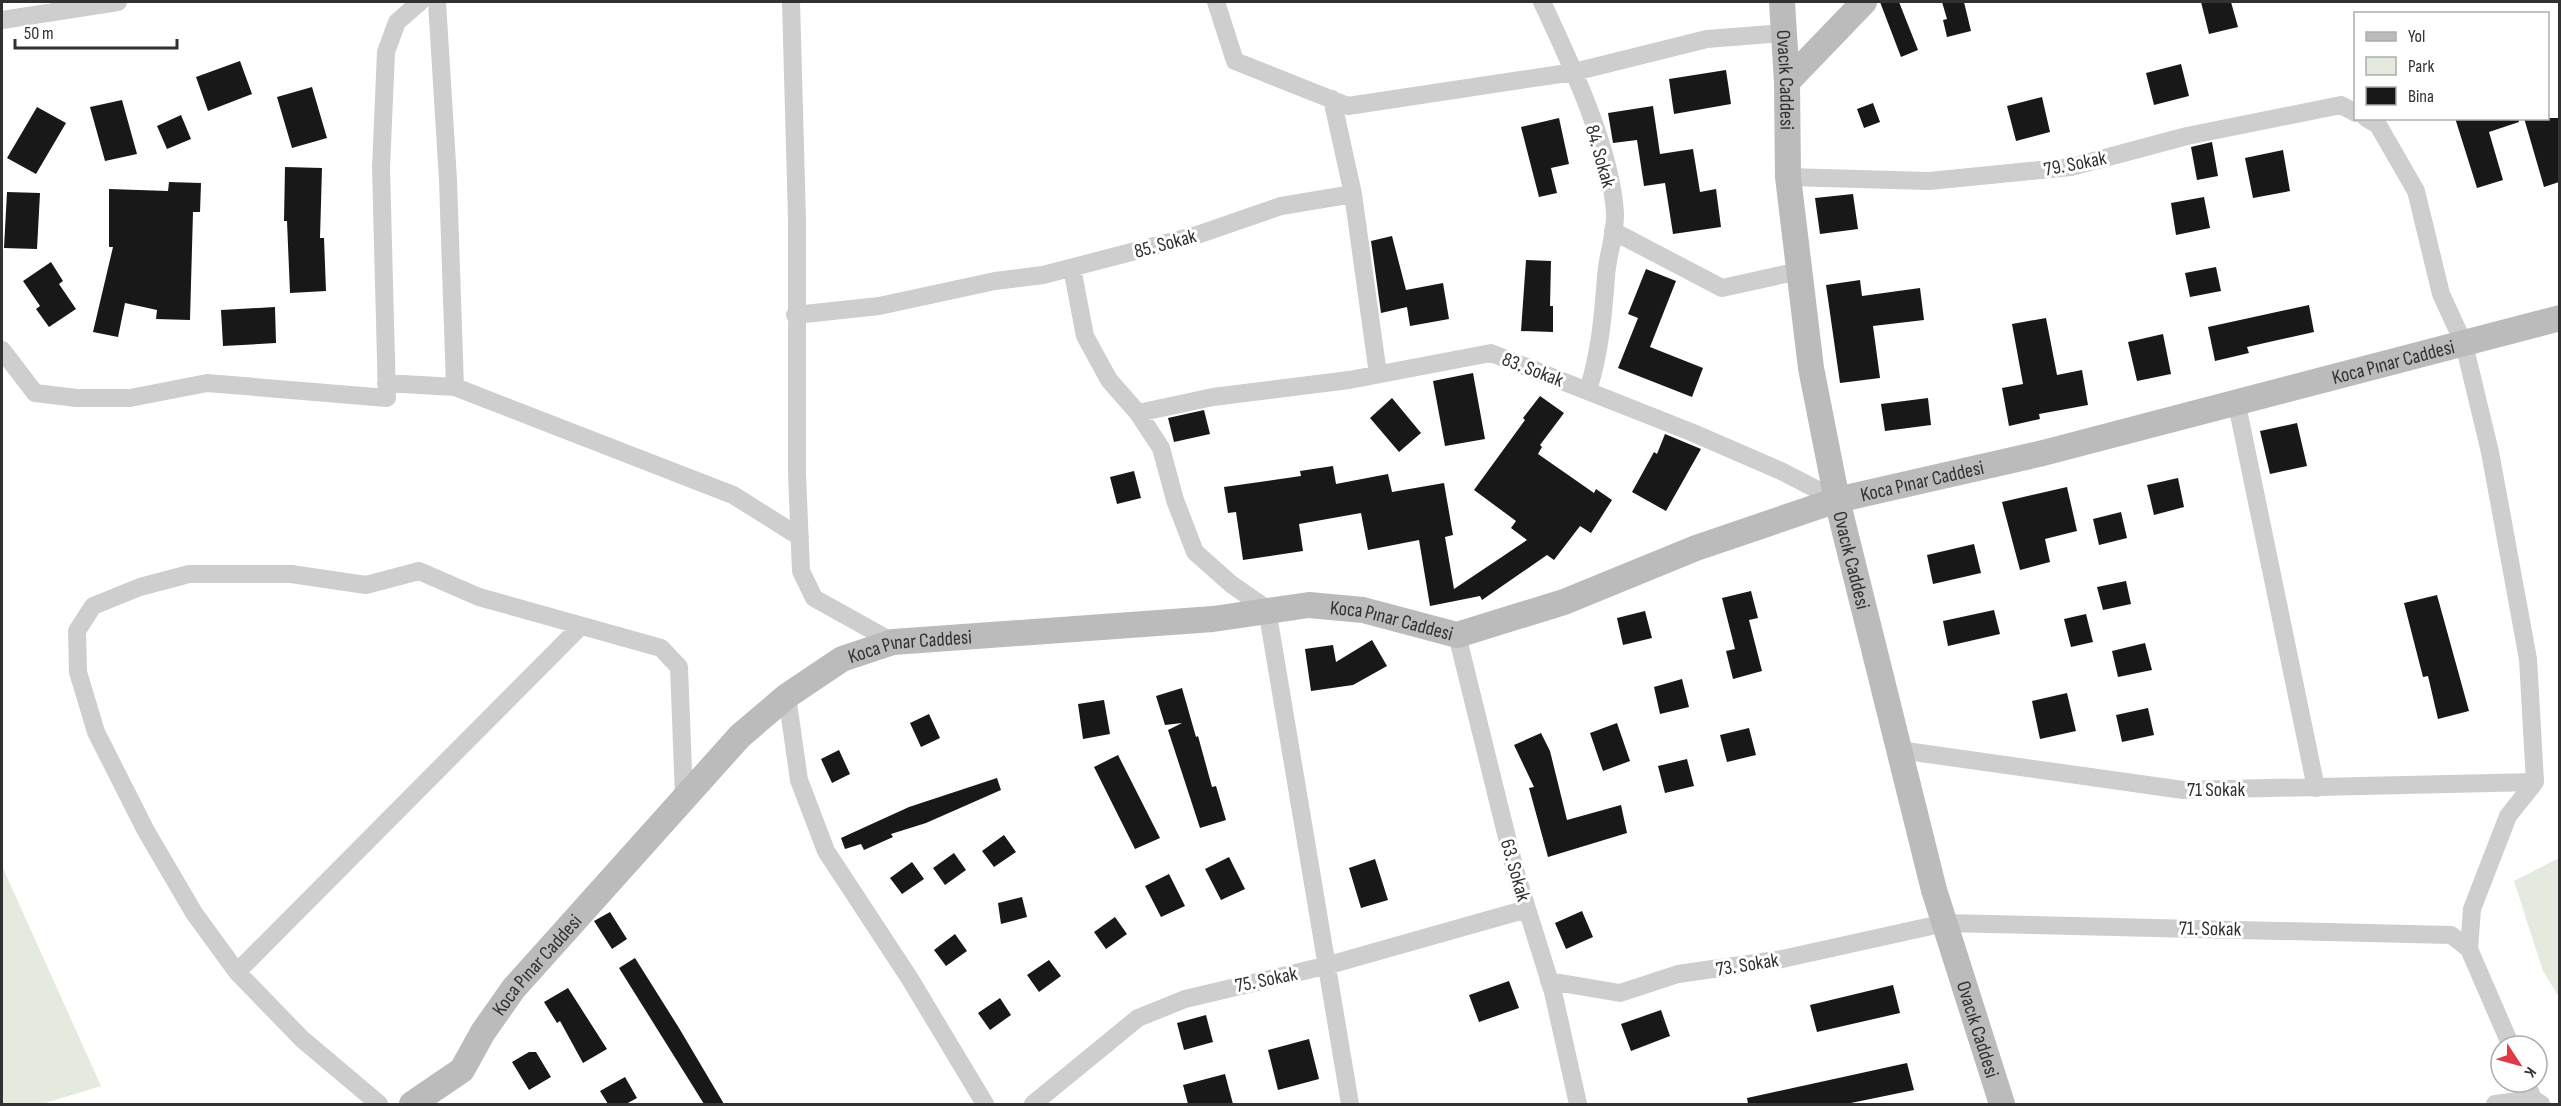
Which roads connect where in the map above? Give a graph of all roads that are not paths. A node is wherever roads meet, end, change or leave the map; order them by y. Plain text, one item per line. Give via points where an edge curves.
1 (118, 2) edge
2 (420, 2) edge
3 (437, 2) edge
4 (791, 2) edge
5 (1216, 2) edge
6 (1542, 2) edge
7 (1782, 2) edge
8 (1864, 2) edge
9 (2, 20) edge
10 (1784, 33) junction
11 (1574, 72) junction
12 (1787, 82) junction
13 (1332, 99) junction
14 (2354, 112) edge
15 (2369, 120) edge
16 (1788, 177) junction
17 (1353, 194) junction
18 (1613, 231) junction
19 (1072, 268) junction
20 (1799, 271) junction
21 (795, 315) junction
22 (2559, 318) edge
23 (2464, 344) junction
24 (2, 350) edge
25 (1378, 374) junction
26 (386, 383) junction
27 (455, 387) junction
28 (1588, 390) junction
29 (2236, 400) junction
30 (1138, 413) junction
31 (1836, 500) junction
32 (800, 537) junction
33 (1267, 609) junction
34 (581, 626) junction
35 (1457, 635) junction
36 (893, 642) junction
37 (787, 696) junction
38 (1899, 750) junction
39 (2535, 782) junction
40 (2316, 788) junction
41 (684, 797) junction
42 (1527, 909) junction
43 (1945, 923) junction
44 (2469, 950) junction
45 (1329, 965) junction
46 (237, 972) junction
47 (1549, 981) junction
48 (2506, 1034) edge
49 (2534, 1095) edge
50 (379, 1104) edge
51 (412, 1104) edge
52 (985, 1104) edge
53 (1033, 1104) edge
54 (1350, 1104) edge
55 (1578, 1104) edge
56 (2002, 1104) edge
57 (2495, 1104) edge

1 - 9 street
2 - 26 street via 397,22 386,52 381,168
3 - 27 street
4 - 21 street via 797,220
5 - 13 street via 1235,61
6 - 11 street, 84. Sokak
7 - 10 street, Ovacık Caddesi
8 - 12 street
10 - 11 street via 1707,39
10 - 12 street, Ovacık Caddesi
11 - 13 street via 1348,106
11 - 18 street, 84. Sokak via 1610,176 1616,216
12 - 16 street, Ovacık Caddesi
13 - 17 street
14 - 16 street, 79. Sokak via 2340,105 2187,136 2071,167 1929,181
15 - 23 street via 2378,125 2416,192 2441,294
16 - 20 street, Ovacık Caddesi
17 - 19 street, 85. Sokak via 1281,206 1197,235
17 - 25 street
18 - 20 street via 1722,288
18 - 28 street, 84. Sokak via 1598,363
19 - 21 street, 85. Sokak via 879,306
19 - 30 street via 1085,336 1109,380
20 - 31 street, Ovacık Caddesi via 1811,368
21 - 32 street
22 - 23 street, Koca Pınar Caddesi
23 - 29 street, Koca Pınar Caddesi
23 - 39 street via 2490,452 2528,659
24 - 26 street via 35,393 77,398 130,398 207,383 387,398
25 - 28 street, 83. Sokak via 1491,353
25 - 30 street, 83. Sokak via 1213,397
26 - 27 street
27 - 32 street via 733,495
28 - 31 street, 83. Sokak via 1781,471
29 - 31 street, Koca Pınar Caddesi via 2043,453
29 - 40 street
30 - 33 street via 1161,448 1195,552
31 - 35 street, Koca Pınar Caddesi via 1696,548 1564,602
31 - 38 street, Ovacık Caddesi
32 - 36 street via 801,571 814,598
33 - 35 street, Koca Pınar Caddesi via 1309,605 1363,609
33 - 36 street, Koca Pınar Caddesi via 1213,619
33 - 45 street
34 - 41 street via 661,648 679,667
34 - 46 street
34 - 46 street via 479,597 419,571 366,585 291,574 189,574 140,586 93,606 77,631 78,672 96,732 146,831 194,913
35 - 42 street, 63. Sokak
36 - 37 street, Koca Pınar Caddesi via 842,659
37 - 41 street, Koca Pınar Caddesi via 740,736
37 - 52 street via 799,780 826,851 910,979
38 - 40 street, 71 Sokak via 2183,790
38 - 43 street, Ovacık Caddesi
39 - 40 street, 71 Sokak
39 - 44 street via 2508,816 2472,909
41 - 51 street, Koca Pınar Caddesi via 514,988 462,1070
42 - 45 street, 75. Sokak
42 - 47 street, 63. Sokak
43 - 44 street, 71. Sokak via 2451,935
43 - 47 street, 73. Sokak via 1782,959 1678,974 1620,993
43 - 56 street, Ovacık Caddesi
44 - 48 street
45 - 53 street, 75. Sokak via 1185,999 1138,1018
45 - 54 street
46 - 50 street via 302,1039
47 - 55 street, 63. Sokak
49 - 57 street

